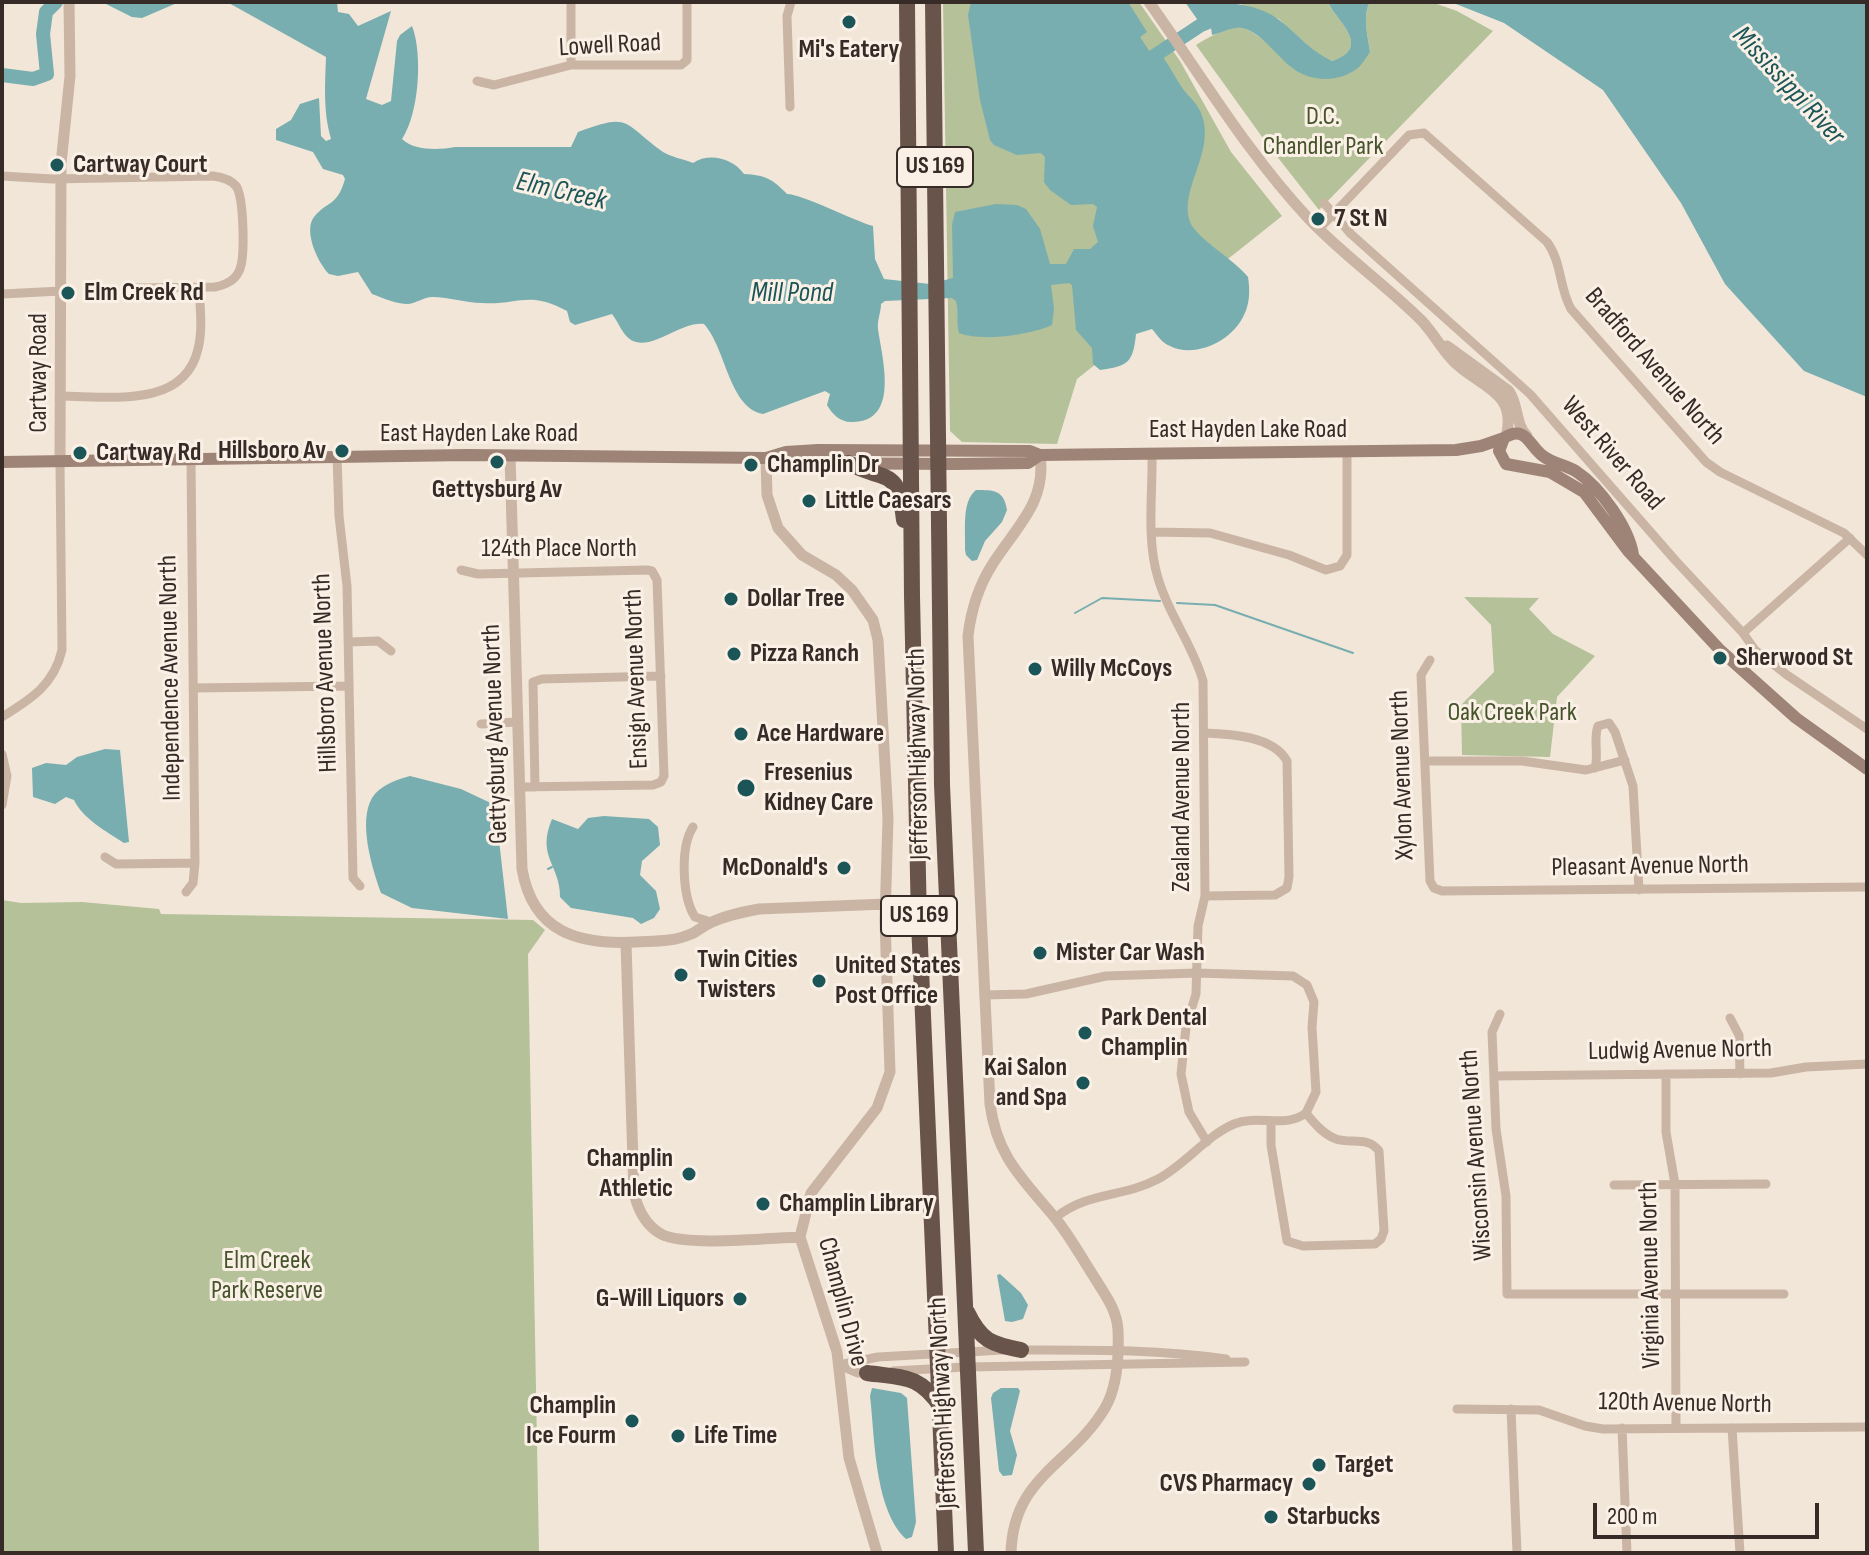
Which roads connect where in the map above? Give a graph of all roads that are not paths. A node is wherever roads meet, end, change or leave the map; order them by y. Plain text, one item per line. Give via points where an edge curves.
1 (69, 2) edge
2 (571, 2) edge
3 (687, 2) edge
4 (791, 2) edge
5 (907, 2) edge
6 (933, 2) edge
7 (1149, 2) edge
8 (571, 65) junction
9 (477, 81) dead end
10 (790, 107) dead end
11 (2, 176) edge
12 (61, 178) junction
13 (1324, 203) dead end
14 (1333, 216) junction
15 (1319, 229) junction
16 (136, 288) dead end
17 (199, 288) junction
18 (61, 291) junction
19 (2, 294) edge
20 (1437, 339) junction
21 (60, 396) junction
22 (1505, 437) junction
23 (1530, 441) junction
24 (1456, 450) junction
25 (1347, 451) junction
26 (1152, 453) junction
27 (510, 455) junction
28 (1040, 455) junction
29 (337, 456) junction
30 (925, 457) junction
31 (766, 458) junction
32 (191, 460) junction
33 (1503, 461) junction
34 (2, 462) edge
35 (60, 463) junction
36 (848, 463) junction
37 (1520, 467) junction
38 (1152, 532) junction
39 (1850, 538) junction
40 (1633, 555) junction
41 (1867, 555) edge
42 (461, 570) dead end
43 (513, 573) junction
44 (655, 575) joint
45 (912, 596) junction
46 (1743, 633) junction
47 (349, 642) junction
48 (391, 651) dead end
49 (1430, 660) dead end
50 (661, 676) junction
51 (349, 686) junction
52 (193, 688) junction
53 (2, 717) edge
54 (517, 722) junction
55 (481, 724) dead end
56 (1867, 729) edge
57 (1204, 733) junction
58 (2, 754) edge
59 (1625, 760) junction
60 (1425, 761) junction
61 (1595, 768) junction
62 (1867, 769) edge
63 (519, 787) junction
64 (535, 787) junction
65 (2, 805) edge
66 (693, 827) dead end
67 (105, 857) dead end
68 (195, 863) junction
69 (360, 886) dead end
70 (1867, 887) edge
71 (1434, 888) joint
72 (1639, 890) junction
73 (186, 892) dead end
74 (1205, 896) junction
75 (886, 904) junction
76 (711, 922) junction
77 (626, 943) junction
78 (1197, 973) junction
79 (984, 995) junction
80 (1500, 1014) dead end
81 (1730, 1018) dead end
82 (1867, 1064) edge
83 (1666, 1074) junction
84 (1740, 1074) junction
85 (1494, 1076) junction
86 (1306, 1113) junction
87 (1271, 1121) junction
88 (1207, 1142) junction
89 (1675, 1184) junction
90 (1766, 1184) dead end
91 (1614, 1185) dead end
92 (1055, 1218) junction
93 (800, 1237) junction
94 (1784, 1294) dead end
95 (1674, 1295) junction
96 (963, 1303) junction
97 (1117, 1349) junction
98 (1021, 1350) junction
99 (966, 1359) junction
100 (939, 1360) junction
101 (1116, 1364) junction
102 (839, 1365) junction
103 (867, 1373) junction
104 (941, 1407) junction
105 (1457, 1409) dead end
106 (1511, 1409) junction
107 (1867, 1427) edge
108 (1622, 1428) junction
109 (1676, 1428) junction
110 (1732, 1428) junction
111 (877, 1553) edge
112 (946, 1553) edge
113 (976, 1553) edge
114 (1011, 1553) edge
115 (1517, 1553) edge
116 (1627, 1553) edge
117 (1740, 1553) edge

1 - 12 street, Cartway Road via 70,76
2 - 8 street
3 - 8 street, Lowell Road via 687,60 681,65
4 - 10 street
5 - 30 highway, Jefferson Highway North / US 169 via 910,278
6 - 30 highway, Jefferson Highway North / US 169 via 937,302
7 - 15 street, West River Road via 1259,159
8 - 9 street, Lowell Road via 494,85
11 - 12 street
12 - 17 street via 213,176 235,185 241,197 242,259 237,275 223,286
12 - 18 street, Cartway Road
13 - 14 street, West River Road
14 - 15 street
14 - 39 street, Bradford Avenue North via 1409,135 1430,137 1547,242 1571,309 1706,462
14 - 46 street, West River Road via 1530,394
15 - 20 street, West River Road
16 - 17 street
17 - 21 street via 199,347 178,382 139,396
18 - 19 street
18 - 21 street, Cartway Road
20 - 22 street, West River Road via 1467,374 1502,397 1509,415
20 - 23 street, West River Road via 1504,387
21 - 35 street, Cartway Road
22 - 23 main road via 1515,433
22 - 24 main road, East Hayden Lake Road
22 - 33 main road via 1499,451
23 - 37 main road via 1531,459
23 - 40 main road, West River Road via 1546,458 1578,472 1598,491 1617,517
24 - 25 main road, East Hayden Lake Road
24 - 33 main road, East Hayden Lake Road via 1493,454
25 - 26 main road, East Hayden Lake Road
25 - 38 street via 1347,552 1340,566 1326,570 1210,533
26 - 28 main road, East Hayden Lake Road
26 - 38 street, Zealand Avenue North
27 - 29 main road, East Hayden Lake Road
27 - 31 main road, East Hayden Lake Road
27 - 43 street, Gettysburg Avenue North
28 - 30 main road, East Hayden Lake Road via 1028,463
28 - 79 street via 1035,503 985,578 968,636
29 - 32 main road, East Hayden Lake Road
29 - 47 street, Hillsboro Avenue North
30 - 31 main road, East Hayden Lake Road via 786,452
30 - 36 main road, East Hayden Lake Road
30 - 45 highway, Jefferson Highway North / US 169
30 - 96 highway, Jefferson Highway North / US 169
31 - 36 main road, East Hayden Lake Road
31 - 75 street, Champlin Drive via 767,495 778,528 802,555 852,590 873,620 888,818
32 - 35 main road, East Hayden Lake Road
32 - 52 street, Independence Avenue North
33 - 37 main road
34 - 35 main road, East Hayden Lake Road
35 - 53 street, Cartway Road via 62,650 46,686
36 - 45 highway via 885,476 901,492
37 - 40 main road, West River Road via 1550,472 1574,484
38 - 57 street, Zealand Avenue North via 1160,585 1201,673
39 - 41 street, Bradford Avenue North
39 - 46 street
40 - 62 main road, West River Road via 1742,671
42 - 43 street, 124th Place North
43 - 44 street, 124th Place North via 647,570
43 - 54 street, Gettysburg Avenue North
44 - 50 street, Ensign Avenue North
45 - 100 highway, Jefferson Highway North / US 169 via 919,922
46 - 56 street, West River Road via 1765,659
47 - 48 street via 378,641
47 - 51 street, Hillsboro Avenue North
49 - 60 street, Xylon Avenue North via 1421,675
50 - 64 street, Ensign Avenue North via 661,782
50 - 64 street via 533,682
51 - 52 street
51 - 69 street, Hillsboro Avenue North via 353,878
52 - 68 street, Independence Avenue North
54 - 55 street
54 - 63 street, Gettysburg Avenue North
57 - 74 street, Zealand Avenue North
57 - 74 street via 1232,735 1282,752 1287,761 1289,866 1287,888 1280,894
58 - 65 street via 7,776
59 - 61 street
59 - 61 street via 1612,725 1603,723 1596,731
59 - 72 street via 1633,786
60 - 61 street
60 - 71 street, Xylon Avenue North
63 - 64 street
63 - 77 street, Gettysburg Avenue North via 522,869 538,909 555,927 575,937
66 - 76 street via 684,849 687,900 695,917
67 - 68 street via 116,864
68 - 73 street, Independence Avenue North via 193,883
70 - 72 street, Pleasant Avenue North
71 - 72 street, Pleasant Avenue North
74 - 78 street, Zealand Avenue North
75 - 76 street, Gettysburg Avenue North via 759,909
75 - 93 street, Champlin Drive via 891,1053 885,1090 866,1124 817,1181
76 - 77 street, Gettysburg Avenue North via 666,941
77 - 93 street via 634,1193 643,1217 673,1239
78 - 79 street via 1106,976 1026,994
78 - 86 street via 1293,976 1307,985 1314,1002 1316,1092
78 - 88 street, Zealand Avenue North via 1181,1074 1189,1112
79 - 92 street via 997,1137 1014,1170
80 - 85 street, Wisconsin Avenue North via 1492,1032
81 - 84 street via 1739,1035
82 - 84 street, Ludwig Avenue North
83 - 84 street, Ludwig Avenue North
83 - 85 street, Ludwig Avenue North
83 - 89 street, Virginia Avenue North via 1666,1132
85 - 95 street, Wisconsin Avenue North via 1497,1147 1506,1196 1507,1294
86 - 87 street
86 - 87 street via 1333,1138 1370,1142 1379,1151 1384,1231 1375,1244 1303,1246 1287,1241
87 - 88 street via 1234,1124
88 - 92 street via 1159,1178 1135,1190 1071,1205
89 - 90 street
89 - 91 street
89 - 95 street, Virginia Avenue North
92 - 97 street via 1110,1303 1117,1321
93 - 102 street, Champlin Drive
94 - 95 street
95 - 109 street, Virginia Avenue North
96 - 98 highway via 984,1338
96 - 99 highway, Jefferson Highway North / US 169
97 - 98 street
97 - 101 street
97 - 101 street via 1245,1362
98 - 99 street
99 - 100 street
99 - 100 street
99 - 101 street
99 - 113 highway, Jefferson Highway North / US 169
100 - 102 street via 878,1357
100 - 103 street
100 - 104 highway, Jefferson Highway North / US 169
101 - 114 street via 1112,1392 1099,1417 1029,1490 1018,1512
102 - 103 street
102 - 111 street, Champlin Drive via 849,1458
103 - 104 highway via 924,1385
104 - 112 highway, Jefferson Highway North / US 169
105 - 106 street, 120th Avenue North
106 - 108 street, 120th Avenue North via 1552,1413 1595,1428
106 - 115 street
107 - 110 street, 120th Avenue North
108 - 109 street, 120th Avenue North
108 - 116 street
109 - 110 street, 120th Avenue North
110 - 117 street

